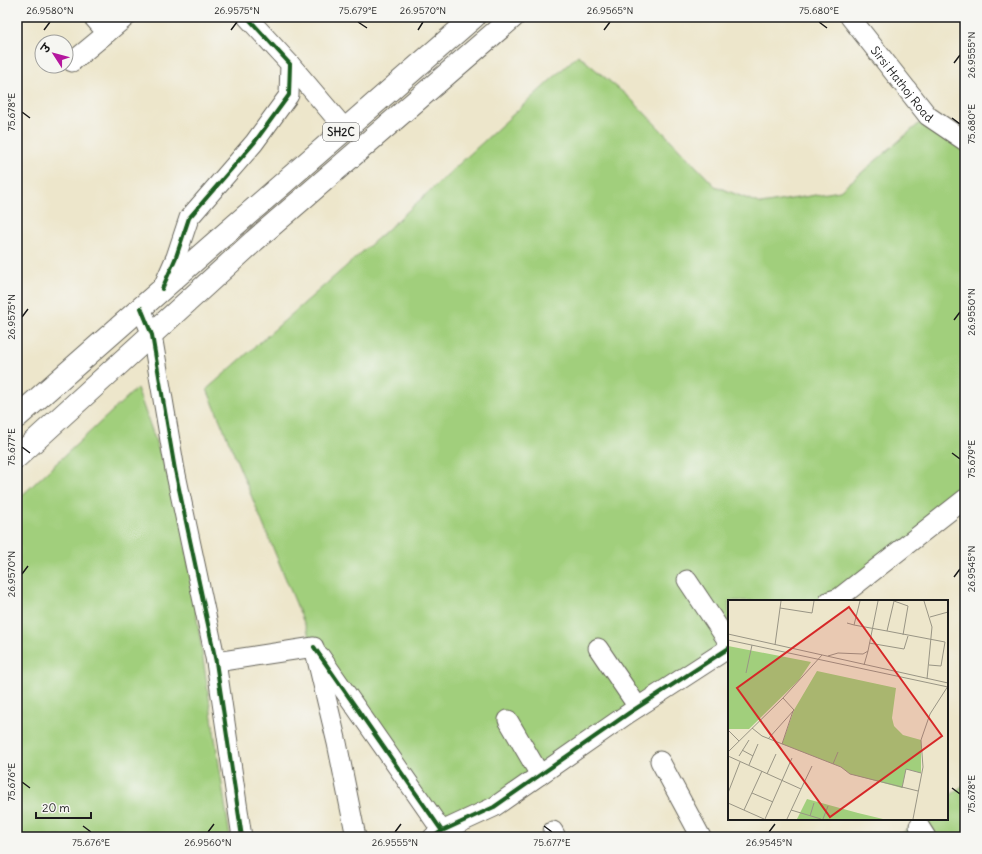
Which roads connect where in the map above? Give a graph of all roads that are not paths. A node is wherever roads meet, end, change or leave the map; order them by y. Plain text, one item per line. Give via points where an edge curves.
1 (92, 17) edge
2 (126, 17) edge
3 (474, 17) edge
4 (513, 17) edge
5 (850, 17) edge
6 (252, 19) edge
7 (107, 33) junction
8 (74, 60) edge
9 (290, 64) junction
10 (345, 129) junction
11 (965, 141) edge
12 (162, 289) junction
13 (141, 308) junction
14 (152, 335) junction
15 (17, 417) edge
16 (17, 457) edge
17 (965, 499) edge
18 (687, 580) dead end
19 (832, 600) edge
20 (728, 642) edge
21 (314, 647) junction
22 (598, 648) dead end
23 (728, 649) edge
24 (216, 662) junction
25 (638, 707) junction
26 (508, 720) dead end
27 (660, 761) dead end
28 (540, 775) junction
29 (438, 834) edge
30 (242, 837) edge
31 (356, 837) edge
32 (701, 837) edge

1 - 7 street
2 - 7 street
3 - 10 main road, SH2C
4 - 14 main road, SH2C via 254,241
5 - 11 street, Sirsi Hathoj Road via 928,116
6 - 9 street
7 - 8 street
9 - 10 street
9 - 12 street via 288,95 254,143 189,218
10 - 12 main road, SH2C
12 - 13 main road, SH2C
13 - 14 street
13 - 15 main road, SH2C
14 - 16 main road, SH2C
14 - 24 street via 175,470
17 - 19 street via 839,598
18 - 20 street
21 - 24 street
21 - 29 street
21 - 31 street via 338,743
22 - 25 street
23 - 25 street
24 - 30 street
25 - 28 street
26 - 28 street
27 - 32 street
28 - 29 street via 494,807

